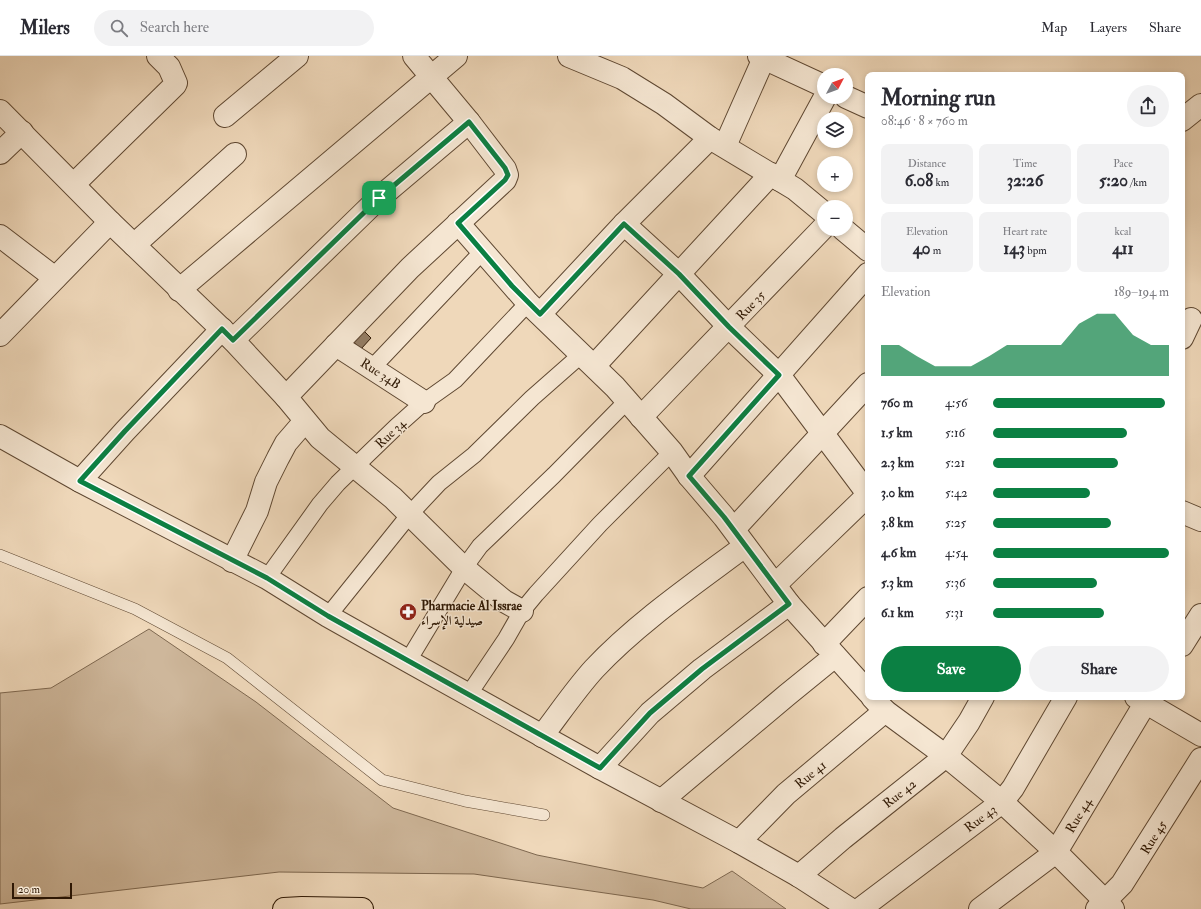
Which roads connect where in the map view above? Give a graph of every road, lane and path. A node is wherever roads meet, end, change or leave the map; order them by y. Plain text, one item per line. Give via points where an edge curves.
1 (158, 56) edge
2 (297, 56) edge
3 (414, 56) edge
4 (456, 56) edge
5 (569, 56) edge
6 (762, 57) edge
7 (431, 78) junction
8 (817, 83) edge
9 (853, 100) edge
10 (821, 104) edge
11 (1201, 105) edge
12 (865, 106) edge
13 (0, 111) edge
14 (225, 116) dead end
15 (1185, 118) edge
16 (469, 122) junction
17 (22, 132) junction
18 (718, 142) junction
19 (0, 153) edge
20 (235, 154) dead end
21 (775, 177) junction
22 (74, 184) junction
23 (817, 207) edge
24 (110, 222) junction
25 (458, 223) junction
26 (624, 224) junction
27 (817, 234) edge
28 (0, 236) edge
29 (851, 236) edge
30 (134, 245) junction
31 (865, 247) edge
32 (482, 252) junction
33 (679, 274) junction
34 (865, 277) edge
35 (55, 278) junction
36 (180, 290) junction
37 (534, 308) junction
38 (729, 327) junction
39 (227, 334) junction
40 (0, 335) edge
41 (336, 345) junction
42 (588, 360) junction
43 (372, 368) junction
44 (779, 375) junction
45 (865, 387) edge
46 (286, 397) junction
47 (626, 401) junction
48 (424, 402) junction
49 (641, 417) junction
50 (305, 420) junction
51 (823, 433) junction
52 (0, 436) edge
53 (672, 452) junction
54 (355, 467) junction
55 (689, 476) junction
56 (80, 481) junction
57 (865, 491) edge
58 (865, 498) edge
59 (1185, 513) edge
60 (410, 514) junction
61 (1201, 520) edge
62 (739, 538) junction
63 (0, 555) edge
64 (232, 561) junction
65 (464, 568) junction
66 (267, 578) junction
67 (775, 585) junction
68 (865, 602) edge
69 (789, 604) junction
70 (522, 611) junction
71 (1201, 615) edge
72 (328, 616) junction
73 (1185, 640) edge
74 (830, 650) junction
75 (408, 662) junction
76 (865, 689) edge
77 (469, 694) junction
78 (876, 700) edge
79 (981, 700) edge
80 (1064, 700) edge
81 (1143, 700) edge
82 (1146, 700) edge
83 (1201, 735) edge
84 (542, 736) junction
85 (946, 756) junction
86 (1201, 759) edge
87 (600, 768) junction
88 (662, 801) junction
89 (1002, 802) junction
90 (544, 815) dead end
91 (739, 842) junction
92 (1056, 852) junction
93 (799, 876) junction
94 (1105, 907) edge
95 (284, 909) edge
96 (362, 909) edge
97 (850, 909) edge
98 (860, 909) edge
99 (980, 909) edge

1 - 22 street via 176,83
2 - 14 street
3 - 7 street
4 - 7 street
5 - 18 street via 622,78
6 - 8 street
6 - 18 street
7 - 16 street
7 - 36 street
9 - 12 street
10 - 21 street
11 - 15 street
13 - 17 street
16 - 25 street via 508,175
16 - 39 street via 379,198
17 - 19 street
17 - 22 street
18 - 21 street
18 - 26 street
20 - 30 street
21 - 23 street
21 - 33 street
22 - 24 street
24 - 30 street
24 - 35 street
25 - 32 street
25 - 41 street via 410,268
26 - 33 street
26 - 37 street
27 - 38 street, Rue 35
28 - 35 street
29 - 31 street
30 - 36 street
32 - 37 street
32 - 43 street
33 - 38 street
33 - 42 street
34 - 44 street
35 - 40 street
36 - 39 street
37 - 42 street
37 - 48 street, Rue 34 via 455,380
38 - 44 street
38 - 49 street, Rue 35
39 - 46 street
39 - 56 street via 125,431
41 - 43 street, Rue 34B
41 - 46 street
42 - 47 street
42 - 60 street via 532,398 474,455 439,483
43 - 48 street, Rue 34B
44 - 51 street
44 - 55 street
45 - 51 street
46 - 50 street
47 - 49 street
47 - 65 street via 480,546
48 - 54 street, Rue 34
49 - 53 street
50 - 54 street via 320,438
50 - 64 street via 286,443 278,458 266,482 257,511
51 - 57 street
51 - 62 street
52 - 56 street
53 - 55 street
53 - 70 street via 595,530
54 - 60 street via 376,482
54 - 66 street, Rue 34 via 320,504
55 - 62 street
56 - 64 street
58 - 67 street
59 - 61 street
60 - 65 street
60 - 72 street
62 - 67 street
62 - 84 street via 594,669
63 - 90 lane via 135,609 227,658 382,780 465,801
64 - 66 street
65 - 70 street via 504,601
65 - 75 street
66 - 72 street
67 - 69 street
68 - 74 street
69 - 74 street
69 - 87 street via 702,669 650,713
70 - 77 street
71 - 73 street
72 - 75 street
74 - 76 street
74 - 88 street via 787,695
75 - 77 street
77 - 84 street
78 - 85 street
78 - 91 street, Rue 41 via 839,751 786,794
79 - 85 street, Rue 42
80 - 89 street, Rue 43 via 1013,788
81 - 92 street, Rue 44
82 - 83 street
84 - 87 street
85 - 89 street
85 - 93 street, Rue 42
86 - 94 street, Rue 45
87 - 88 street
88 - 91 street
89 - 92 street
89 - 98 street, Rue 43
91 - 93 street
92 - 94 street
92 - 99 street, Rue 44
93 - 97 street
95 - 96 main road

